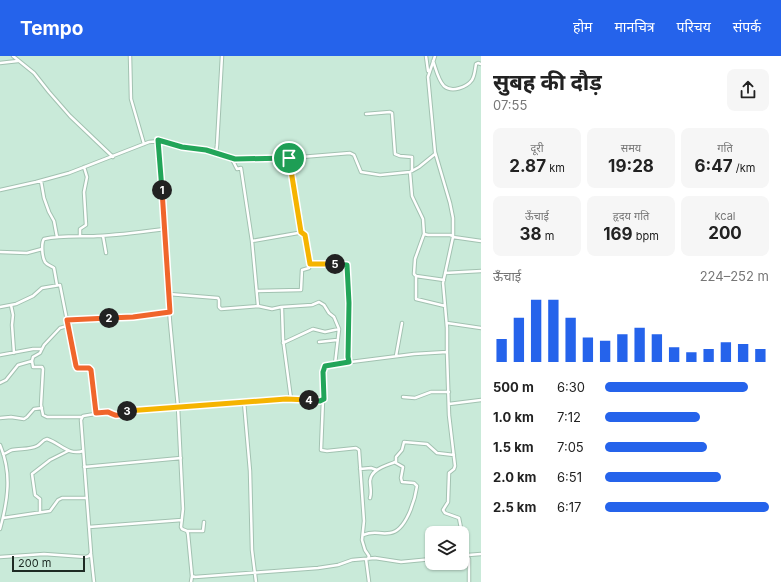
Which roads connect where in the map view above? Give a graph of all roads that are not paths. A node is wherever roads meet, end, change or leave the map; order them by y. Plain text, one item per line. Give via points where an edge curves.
1 (13, 56) edge
2 (130, 56) edge
3 (222, 56) edge
4 (426, 56) edge
5 (435, 56) edge
6 (18, 61) junction
7 (433, 61) junction
8 (0, 63) edge
9 (481, 64) edge
10 (428, 74) junction
11 (366, 114) dead end
12 (158, 140) junction
13 (144, 144) junction
14 (216, 153) junction
15 (435, 154) junction
16 (113, 157) junction
17 (232, 158) junction
18 (289, 158) junction
19 (84, 167) junction
20 (411, 171) junction
21 (41, 181) junction
22 (0, 190) edge
23 (165, 229) junction
24 (301, 232) junction
25 (424, 234) junction
26 (80, 236) junction
27 (103, 236) junction
28 (57, 237) junction
29 (453, 237) junction
30 (252, 241) junction
31 (481, 241) edge
32 (42, 248) junction
33 (0, 252) edge
34 (106, 253) dead end
35 (310, 264) junction
36 (481, 271) edge
37 (445, 273) junction
38 (416, 276) junction
39 (444, 280) junction
40 (57, 285) junction
41 (257, 291) junction
42 (169, 294) junction
43 (11, 305) junction
44 (258, 306) junction
45 (445, 306) junction
46 (0, 307) edge
47 (281, 307) junction
48 (170, 312) junction
49 (67, 320) junction
50 (402, 323) dead end
51 (447, 323) junction
52 (68, 326) junction
53 (481, 328) edge
54 (339, 329) junction
55 (337, 340) junction
56 (319, 342) dead end
57 (283, 343) junction
58 (42, 349) junction
59 (447, 352) junction
60 (14, 353) junction
61 (0, 355) edge
62 (396, 356) junction
63 (32, 361) junction
64 (349, 362) junction
65 (335, 364) junction
66 (0, 383) edge
67 (449, 392) junction
68 (403, 397) dead end
69 (291, 399) junction
70 (323, 400) junction
71 (481, 400) edge
72 (244, 402) junction
73 (449, 404) junction
74 (178, 407) junction
75 (42, 408) junction
76 (96, 413) junction
77 (82, 417) junction
78 (0, 418) edge
79 (0, 445) edge
80 (1, 449) edge
81 (69, 451) junction
82 (83, 451) junction
83 (3, 454) junction
84 (454, 455) junction
85 (181, 458) junction
86 (395, 462) junction
87 (84, 467) junction
88 (360, 468) junction
89 (378, 470) junction
90 (86, 498) junction
91 (370, 498) dead end
92 (40, 512) junction
93 (3, 518) junction
94 (182, 520) junction
95 (204, 522) dead end
96 (461, 526) edge
97 (89, 527) junction
98 (0, 529) edge
99 (186, 531) junction
100 (363, 535) junction
101 (91, 553) junction
102 (481, 554) edge
103 (469, 555) edge
104 (0, 557) edge
105 (367, 559) junction
106 (425, 560) edge
107 (469, 570) edge
108 (254, 572) junction
109 (192, 576) junction
110 (94, 582) edge
111 (191, 582) edge
112 (256, 582) edge
113 (369, 582) edge
114 (469, 582) edge

1 - 6 street
2 - 13 street via 131,102
3 - 14 street
4 - 10 street
5 - 7 street
6 - 8 street
6 - 16 street via 36,75 70,116
7 - 9 street via 441,82 451,90 470,82 476,64
7 - 10 street
10 - 15 street
11 - 20 street via 392,113 395,154 412,157
12 - 13 street
12 - 14 street
12 - 23 street
13 - 16 street
14 - 17 street
15 - 20 street
15 - 29 street via 452,210
16 - 19 street
17 - 18 street
17 - 30 street via 237,169 241,168
18 - 20 street via 350,153 354,155 363,173 380,175
18 - 24 street
19 - 21 street
19 - 26 street via 87,177 84,192 86,225 80,229
20 - 25 street via 412,196 423,219
21 - 22 street
21 - 28 street
23 - 27 street
23 - 42 street
24 - 30 street
24 - 35 street via 305,235
25 - 29 street
25 - 38 street via 414,262
26 - 27 street
26 - 28 street
27 - 34 street
28 - 32 street via 43,240
29 - 31 street
29 - 37 street
30 - 41 street
32 - 33 street via 27,253
32 - 40 street via 44,261 54,268
35 - 41 street via 309,268 302,270 300,291
35 - 64 street via 347,265
36 - 37 street
37 - 39 street
38 - 39 street
38 - 45 street via 416,299
39 - 45 street
40 - 43 street via 42,288 33,296
40 - 49 street via 60,286
41 - 44 street
42 - 44 street via 218,298 218,308 221,309
42 - 48 street
43 - 46 street
43 - 60 street
44 - 47 street
45 - 51 street
47 - 54 street via 320,302 334,317
47 - 57 street
48 - 49 street via 127,318
48 - 74 street
49 - 52 street
50 - 62 street
51 - 53 street
51 - 59 street
52 - 58 street via 60,328
52 - 76 street via 77,368 91,370
54 - 55 street
54 - 57 street via 324,332 313,329
55 - 56 street
55 - 65 street
57 - 69 street
58 - 60 street
58 - 63 street via 33,356
59 - 62 street
59 - 67 street
60 - 61 street
62 - 64 street
63 - 66 street via 18,365 6,380
63 - 75 street via 33,367 43,369
64 - 65 street
65 - 70 street via 324,368
67 - 68 street via 431,392 415,398
67 - 73 street
69 - 70 street
69 - 72 street
70 - 88 street via 321,450 357,448
71 - 73 street
72 - 74 street
72 - 108 street via 251,476
73 - 84 street
74 - 76 street via 128,411 117,416 108,412
74 - 85 street
75 - 77 street via 42,414 45,416
75 - 78 street via 34,409 24,419
76 - 77 street
77 - 82 street
79 - 80 street
80 - 83 street
81 - 82 street
81 - 83 street via 47,438 36,447 12,450
81 - 92 street via 50,460 32,474 35,495 40,499
82 - 87 street
83 - 93 street via 8,481
84 - 86 street via 437,453 427,444 406,441
84 - 96 street via 455,468 449,473 448,502 443,510 459,518
85 - 87 street
85 - 94 street
86 - 89 street
86 - 100 street via 403,467 401,482 417,486 408,518 392,533 372,532
87 - 90 street
88 - 89 street
88 - 100 street
89 - 91 street via 371,478
90 - 92 street via 62,498 51,510
90 - 97 street
92 - 93 street
93 - 98 street
94 - 97 street
94 - 99 street via 182,528
95 - 99 street via 203,531
97 - 101 street
99 - 109 street via 189,538
100 - 105 street via 362,544 369,556
101 - 104 street via 86,557 44,554
101 - 110 street
102 - 103 street
105 - 106 street via 401,562
105 - 108 street via 349,560 338,565 318,568
105 - 113 street
107 - 114 street
108 - 109 street
108 - 112 street
109 - 111 street

